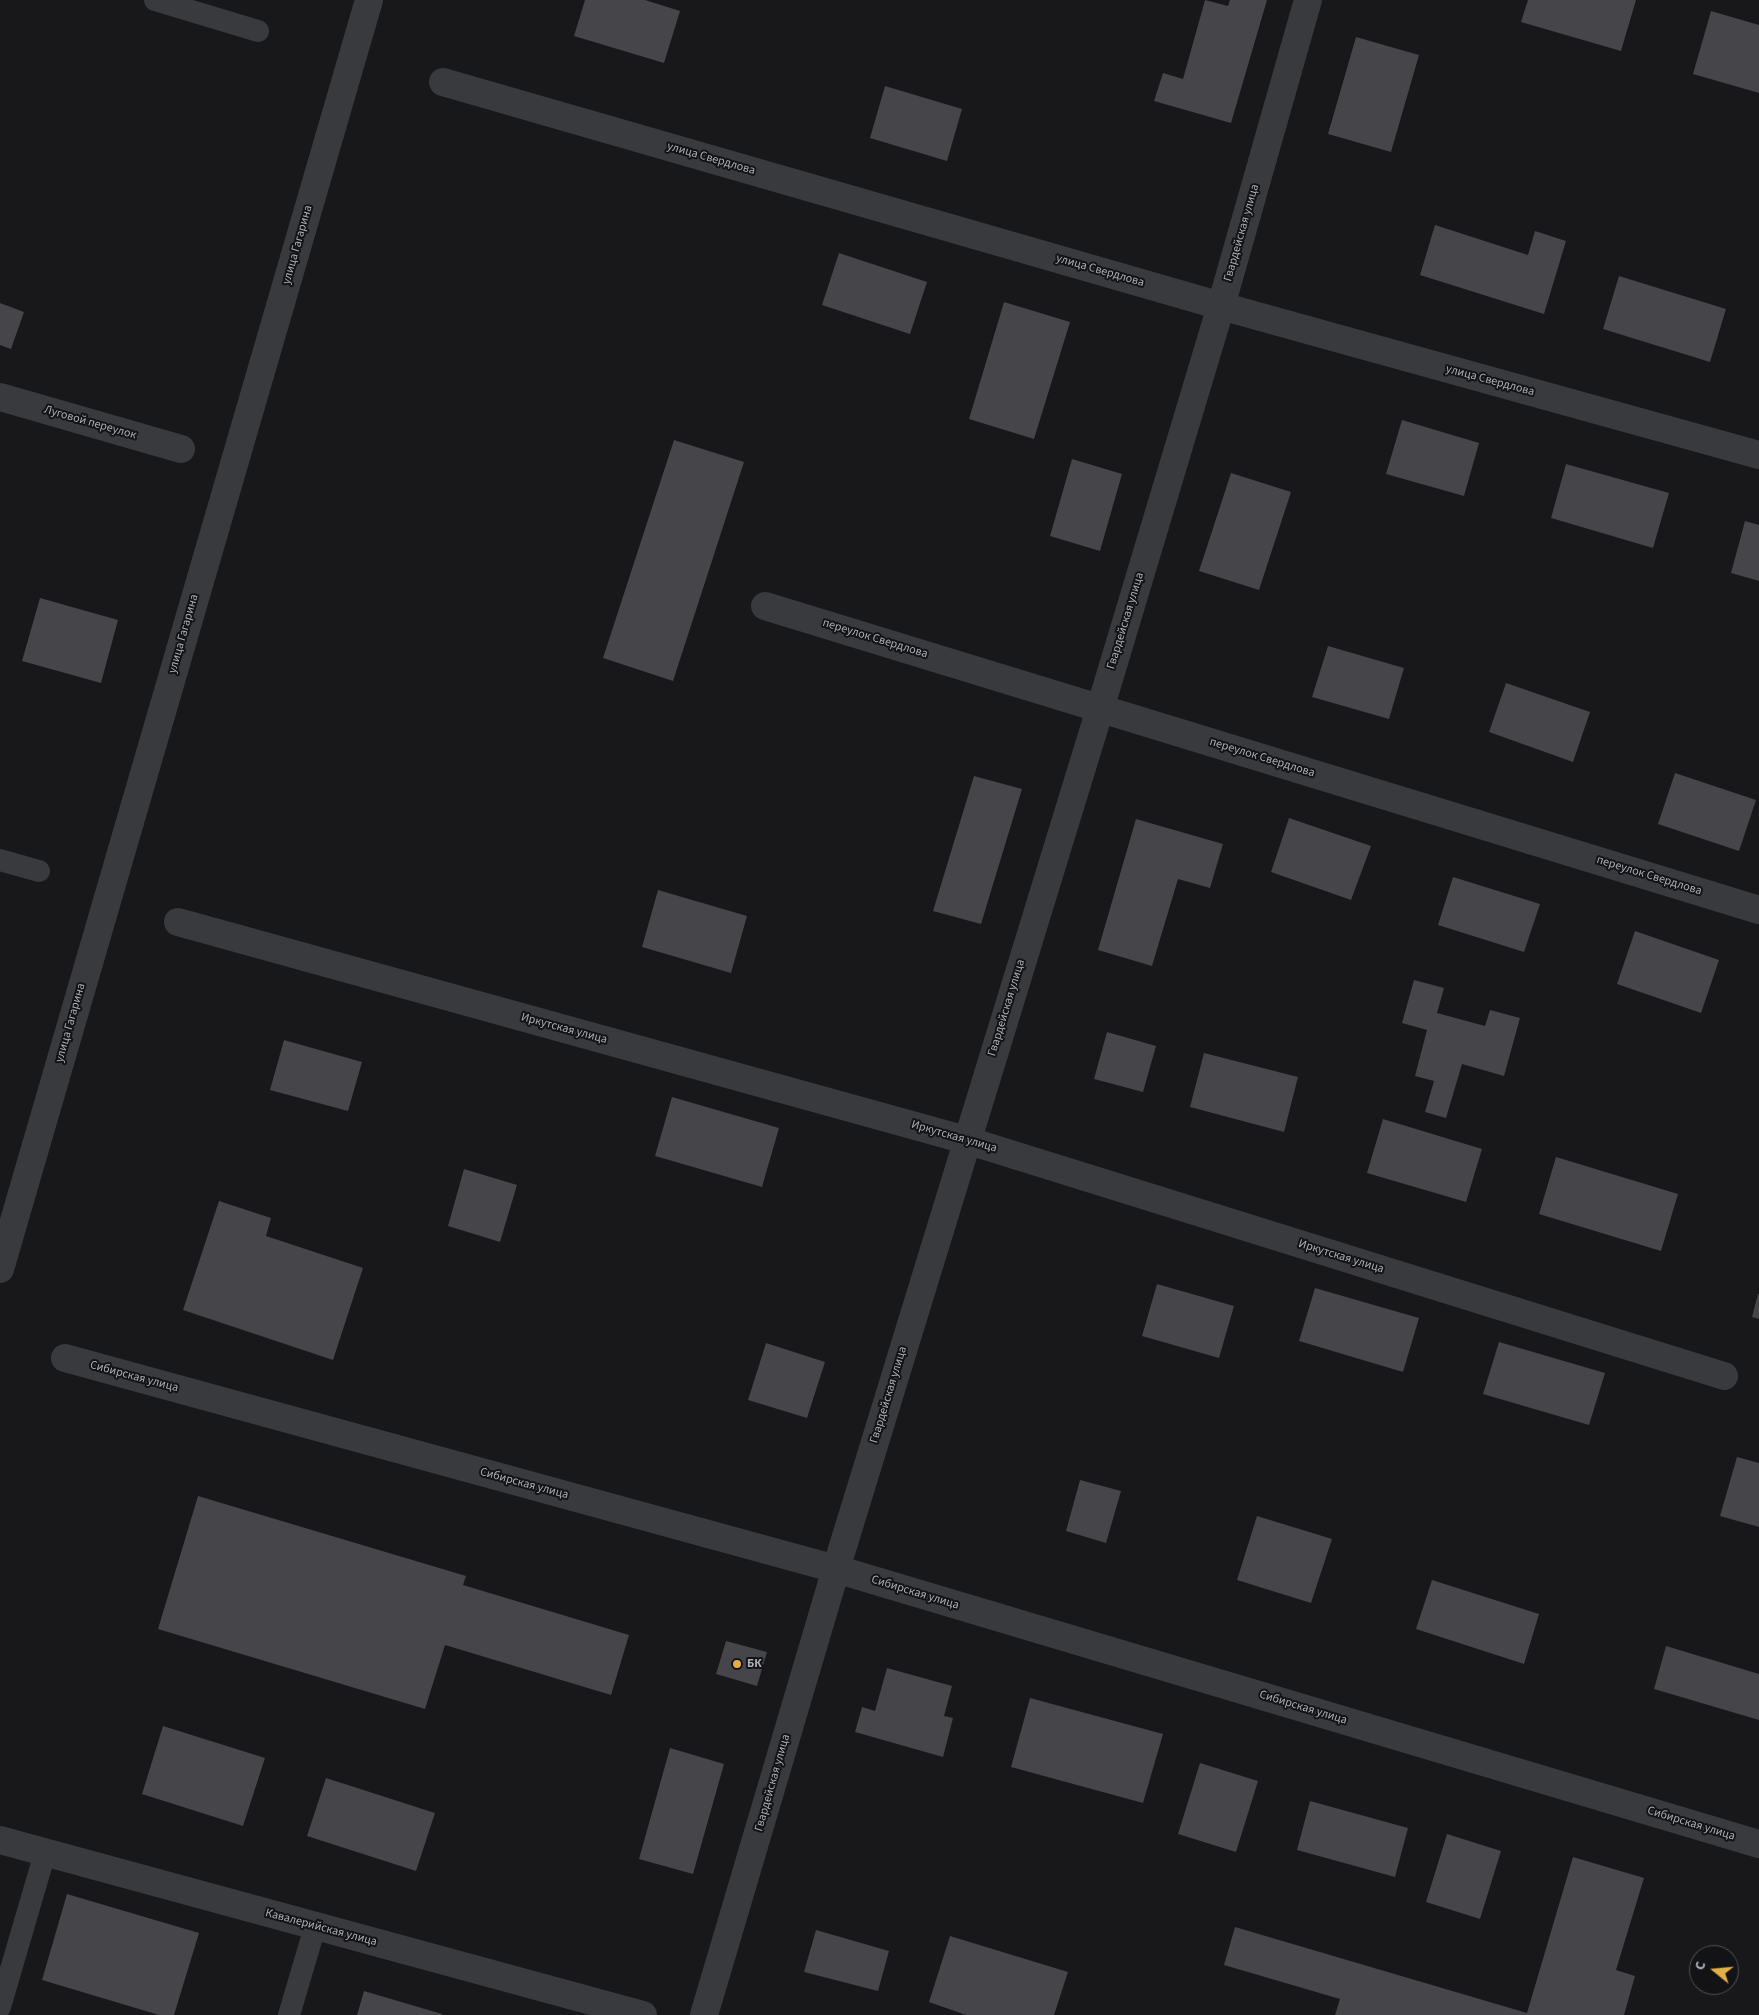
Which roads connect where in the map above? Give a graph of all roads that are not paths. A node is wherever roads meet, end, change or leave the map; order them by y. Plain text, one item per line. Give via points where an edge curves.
1 (155, 0) edge
2 (369, 0) edge
3 (1308, 0) edge
4 (258, 31) dead end
5 (443, 82) dead end
6 (1221, 306) junction
7 (0, 397) edge
8 (181, 449) dead end
9 (1759, 455) edge
10 (765, 606) dead end
11 (1100, 709) junction
12 (0, 860) edge
13 (39, 872) dead end
14 (1759, 910) edge
15 (178, 922) dead end
16 (966, 1140) junction
17 (0, 1269) edge
18 (65, 1358) dead end
19 (1724, 1376) dead end
20 (836, 1569) junction
21 (0, 1840) edge
22 (1759, 1844) edge
23 (45, 1853) junction
24 (315, 1927) junction
25 (0, 2007) edge
26 (289, 2015) edge
27 (643, 2015) edge
28 (704, 2015) edge

1 - 4 lane
2 - 17 street, улица Гагарина
3 - 6 street, Гвардейская улица
5 - 6 street, улица Свердлова
6 - 9 street, улица Свердлова
6 - 11 street, Гвардейская улица
7 - 8 street, Луговой переулок
10 - 11 street, переулок Свердлова
11 - 14 street, переулок Свердлова
11 - 16 street, Гвардейская улица
12 - 13 lane
15 - 16 street, Иркутская улица
16 - 19 street, Иркутская улица
16 - 20 street, Гвардейская улица
18 - 20 street, Сибирская улица
20 - 22 street, Сибирская улица
20 - 28 street, Гвардейская улица
21 - 23 street, Кавалерийская улица
23 - 24 street, Кавалерийская улица
23 - 25 lane
24 - 26 lane
24 - 27 street, Кавалерийская улица

